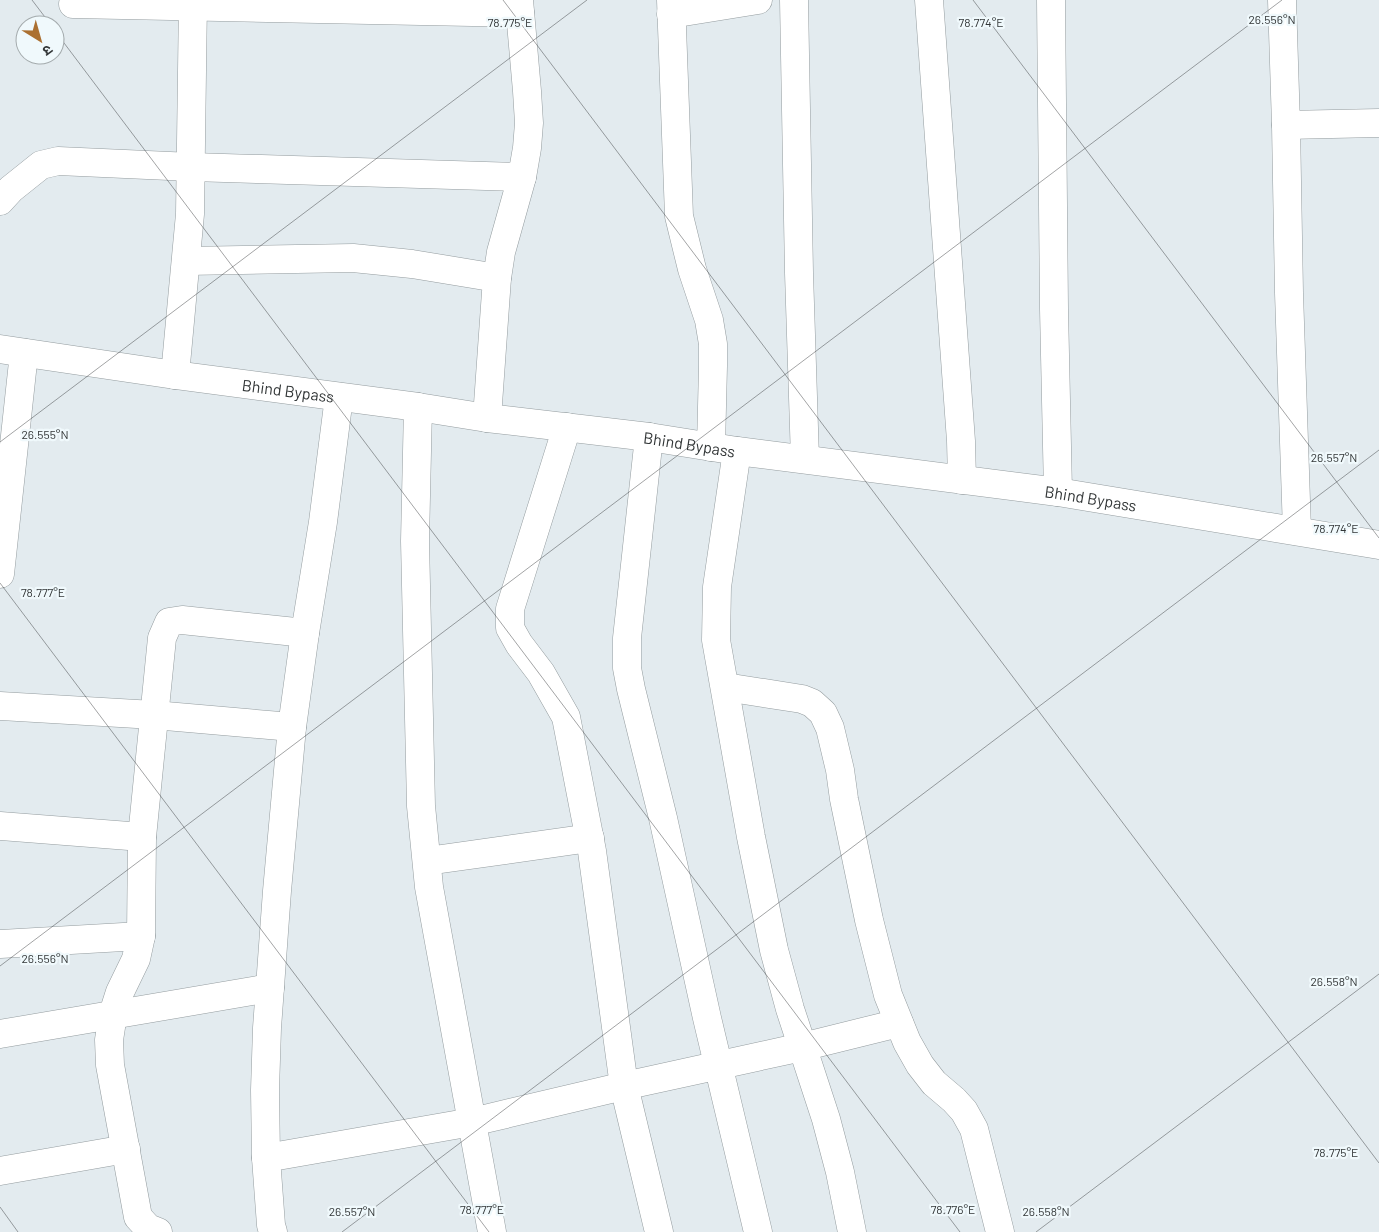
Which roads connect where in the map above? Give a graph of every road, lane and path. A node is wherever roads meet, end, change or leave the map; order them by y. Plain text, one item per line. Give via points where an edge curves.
1 (758, 0) edge
2 (794, 0) edge
3 (929, 0) edge
4 (1051, 0) edge
5 (1282, 0) edge
6 (193, 3) edge
7 (73, 4) dead end
8 (519, 6) edge
9 (671, 7) edge
10 (1379, 123) edge
11 (1286, 125) junction
12 (192, 167) junction
13 (522, 177) junction
14 (0, 202) edge
15 (186, 261) junction
16 (497, 278) junction
17 (12, 351) edge
18 (175, 375) junction
19 (339, 397) junction
20 (418, 407) junction
21 (487, 418) junction
22 (567, 428) junction
23 (649, 437) junction
24 (724, 448) junction
25 (805, 459) junction
26 (962, 480) junction
27 (1058, 492) junction
28 (1297, 531) junction
29 (2, 541) edge
30 (1379, 545) edge
31 (0, 574) edge
32 (305, 633) junction
33 (724, 688) junction
34 (0, 706) edge
35 (154, 716) junction
36 (292, 727) junction
37 (0, 826) edge
38 (142, 837) junction
39 (590, 838) junction
40 (426, 861) junction
41 (141, 936) junction
42 (0, 944) edge
43 (270, 988) junction
44 (113, 1014) junction
45 (899, 1023) junction
46 (0, 1034) edge
47 (802, 1047) junction
48 (718, 1064) junction
49 (624, 1086) junction
50 (472, 1122) junction
51 (126, 1149) junction
52 (266, 1158) junction
53 (0, 1171) edge
54 (146, 1227) edge
55 (273, 1232) edge
56 (492, 1232) edge
57 (659, 1232) edge
58 (758, 1232) edge
59 (852, 1232) edge
60 (1000, 1232) edge

1 - 9 street
2 - 25 street
3 - 26 street
4 - 27 street
5 - 11 street
6 - 7 street
6 - 8 street
6 - 12 street
8 - 13 street via 528,123 528,148
9 - 24 street via 679,216 709,320
10 - 11 street
11 - 28 street
12 - 13 street
12 - 14 street via 58,161 40,165
12 - 15 street
13 - 16 street
15 - 16 street via 354,258
15 - 18 street
16 - 21 street
17 - 18 street, Bhind Bypass
17 - 29 street
18 - 19 street, Bhind Bypass
19 - 20 street, Bhind Bypass
19 - 32 street
20 - 21 street, Bhind Bypass
20 - 40 street via 415,541 421,806
21 - 22 street, Bhind Bypass
22 - 23 street, Bhind Bypass
22 - 39 street via 510,609 510,628 541,673 566,718
23 - 24 street, Bhind Bypass
23 - 48 street via 627,638 627,668
24 - 25 street, Bhind Bypass
24 - 33 street via 716,640
25 - 26 street, Bhind Bypass
26 - 27 street, Bhind Bypass
27 - 28 street, Bhind Bypass
28 - 30 street, Bhind Bypass
29 - 31 street
32 - 35 street via 182,620 169,622 162,638
32 - 36 street
33 - 45 street via 802,699 822,713 830,728 877,954
33 - 47 street via 774,950
34 - 35 street
35 - 36 street
35 - 38 street
36 - 43 street
37 - 38 street
38 - 41 street
39 - 40 street
39 - 49 street
40 - 50 street
41 - 42 street
41 - 44 street via 136,959
43 - 44 street
43 - 52 street via 265,1090
44 - 46 street
44 - 51 street via 110,1065
45 - 47 street
45 - 60 street via 920,1065 964,1111 974,1129
47 - 48 street
47 - 59 street via 826,1119
48 - 49 street
48 - 58 street
49 - 50 street
49 - 57 street
50 - 52 street
50 - 56 street
51 - 53 street
51 - 54 street
52 - 55 street

